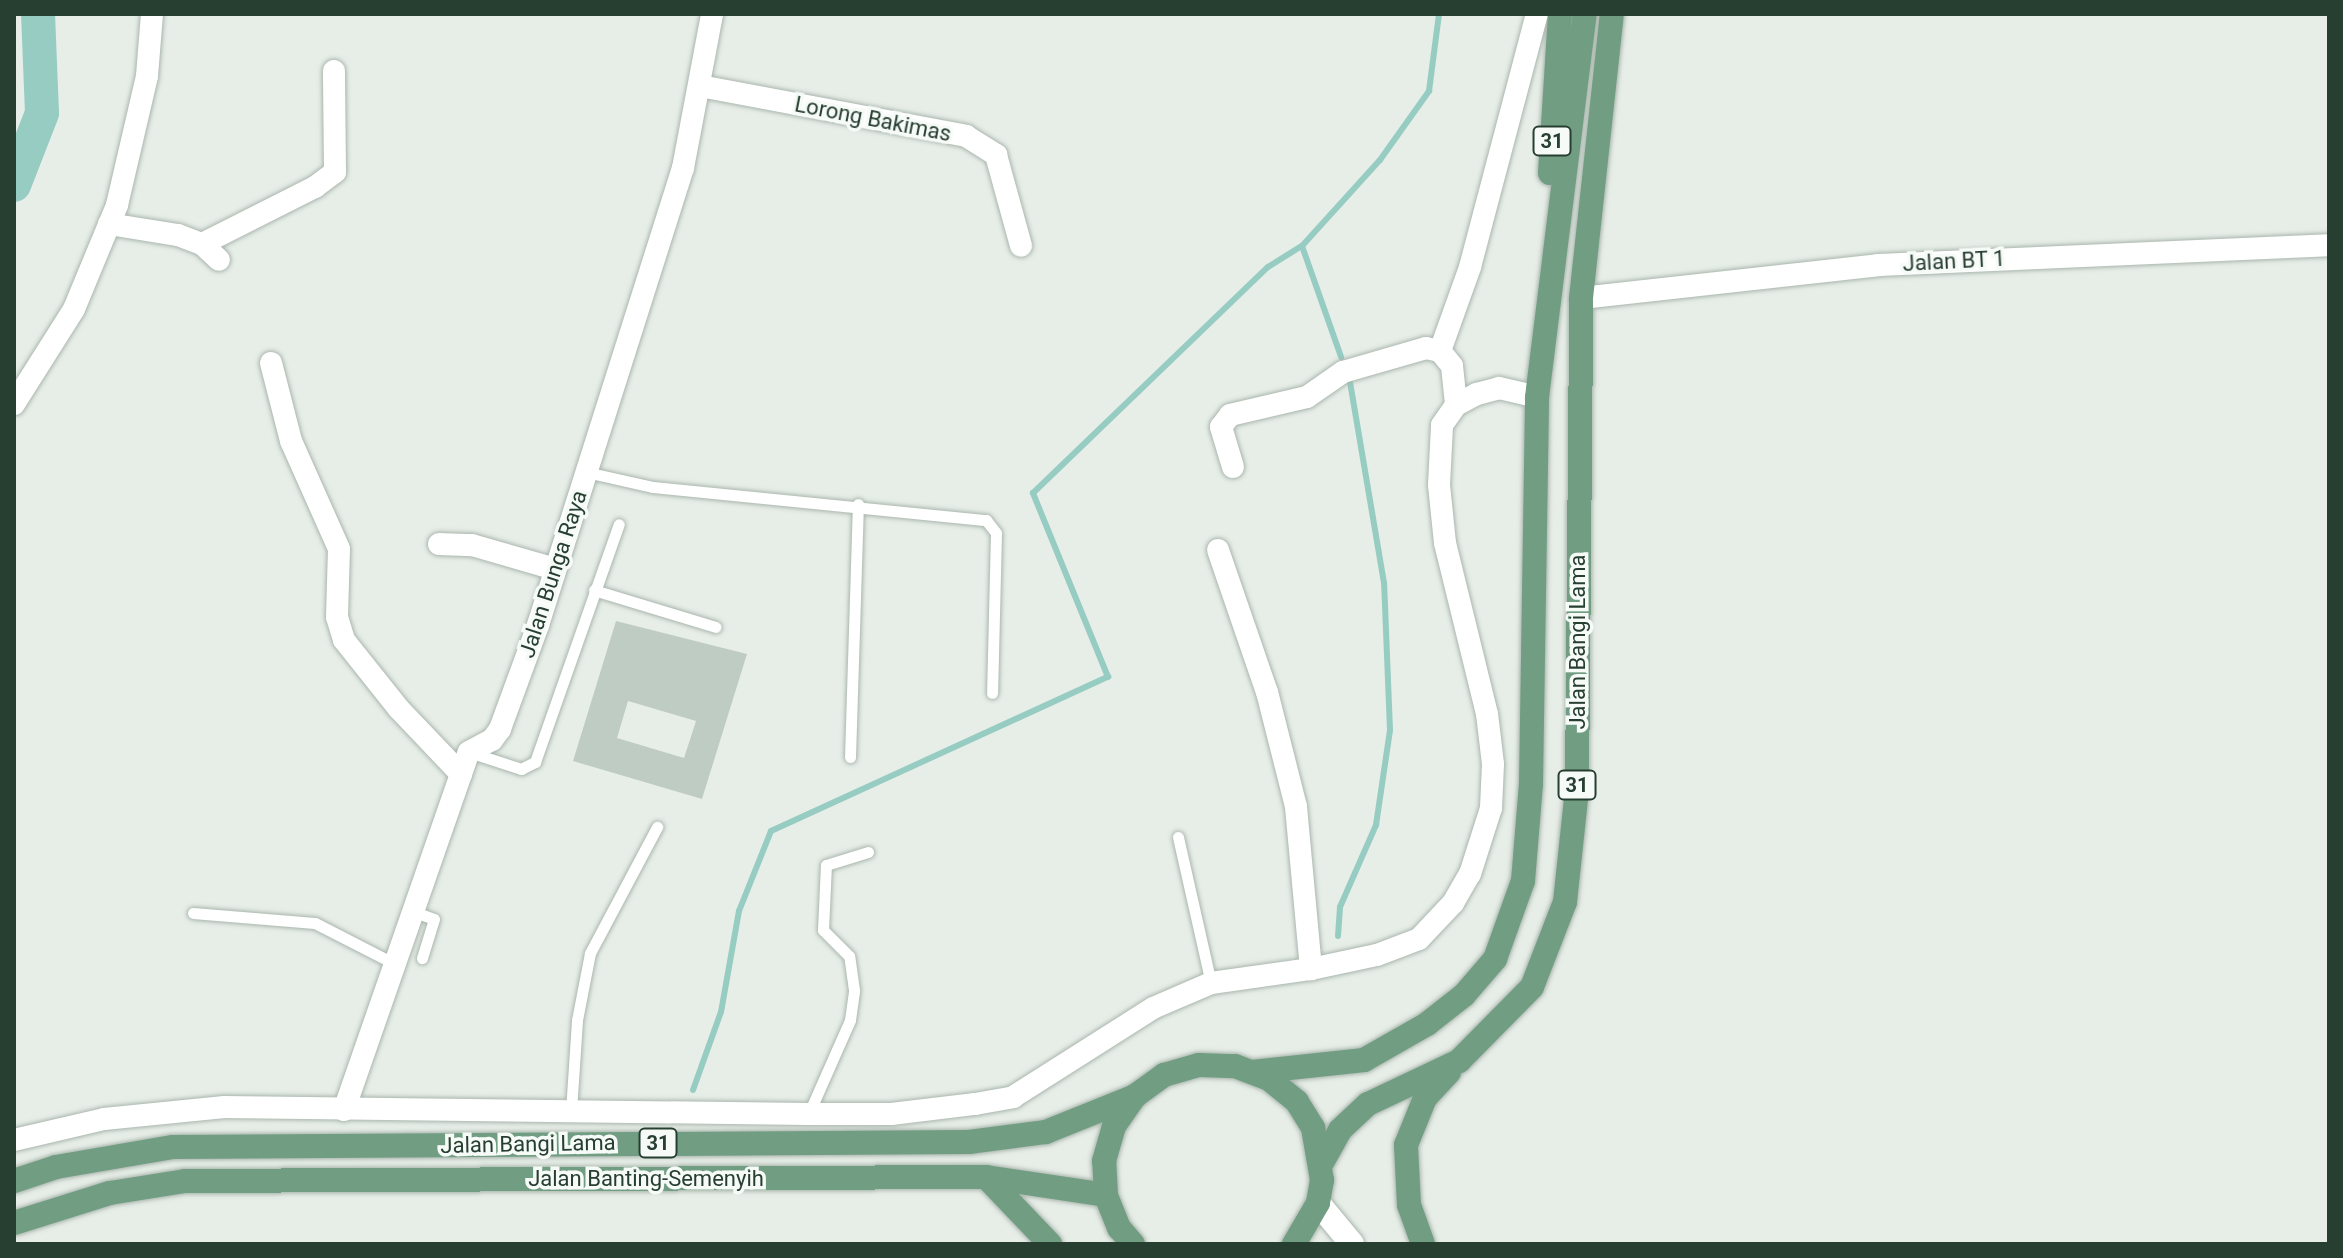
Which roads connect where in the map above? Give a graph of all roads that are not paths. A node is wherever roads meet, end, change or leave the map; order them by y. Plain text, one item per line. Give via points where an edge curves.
1 (152, 14) edge
2 (712, 14) edge
3 (1537, 14) edge
4 (1560, 14) edge
5 (1585, 14) edge
6 (1612, 14) edge
7 (334, 71) dead end
8 (700, 86) junction
9 (109, 224) junction
10 (202, 244) junction
11 (2329, 245) edge
12 (1021, 246) dead end
13 (219, 260) dead end
14 (1554, 267) junction
15 (1581, 298) junction
16 (1440, 351) junction
17 (271, 363) dead end
18 (1537, 397) junction
19 (14, 404) edge
20 (1456, 405) junction
21 (1233, 467) dead end
22 (586, 472) junction
23 (858, 504) junction
24 (619, 524) dead end
25 (439, 544) dead end
26 (1218, 550) dead end
27 (555, 569) junction
28 (594, 590) junction
29 (716, 627) dead end
30 (992, 693) dead end
31 (469, 752) junction
32 (850, 757) dead end
33 (461, 774) junction
34 (657, 827) dead end
35 (1178, 837) dead end
36 (868, 852) dead end
37 (412, 910) junction
38 (193, 913) dead end
39 (422, 958) dead end
40 (393, 963) junction
41 (1311, 969) junction
42 (1211, 983) junction
43 (1459, 1061) junction
44 (1252, 1072) junction
45 (1135, 1096) junction
46 (344, 1110) junction
47 (571, 1111) junction
48 (809, 1114) junction
49 (14, 1140) edge
50 (1323, 1161) junction
51 (986, 1177) junction
52 (14, 1181) edge
53 (1106, 1195) junction
54 (1318, 1203) junction
55 (14, 1223) edge
56 (1122, 1239) edge
57 (1050, 1244) edge
58 (1294, 1244) edge
59 (1352, 1244) edge
60 (1423, 1244) edge

1 - 9 street via 131,157
2 - 8 street, Jalan Bunga Raya
3 - 16 street via 1470,267
4 - 14 main road, Jalan Bangi Lama / 31 via 1549,188
5 - 14 main road, Jalan Bangi Lama / 31
6 - 15 main road, Jalan Bangi Lama / 31
7 - 10 street via 335,172
8 - 12 street, Lorong Bakimas via 966,136 996,155
8 - 22 street, Jalan Bunga Raya via 683,168
9 - 10 street via 136,225
9 - 19 street via 74,309
10 - 13 street
11 - 15 street, Jalan BT 1 via 1878,265
14 - 18 main road, Jalan Bangi Lama / 31
15 - 43 main road, Jalan Bangi Lama / 31 via 1577,789 1565,902 1532,987
16 - 20 street via 1452,366
16 - 21 street via 1426,348 1343,372 1307,397 1230,415 1221,427
17 - 33 street via 286,427 339,549 337,617 344,640
18 - 20 street via 1499,388
18 - 44 main road, Jalan Bangi Lama / 31 via 1528,825 1523,881 1495,959 1464,995 1427,1024 1364,1060
20 - 41 street via 1442,425 1439,485 1445,543 1487,714 1491,808 1470,874 1453,903 1419,939 1377,955
22 - 23 lane via 653,487
22 - 27 street, Jalan Bunga Raya
23 - 30 lane via 986,520 996,533
23 - 32 lane
24 - 28 lane
25 - 27 street via 472,545
26 - 41 street via 1267,692 1296,807
27 - 31 street, Jalan Bunga Raya via 500,729 492,740
28 - 29 lane
28 - 31 lane via 535,762 521,769
31 - 33 street
33 - 37 street
34 - 47 lane via 590,953 579,1006
35 - 42 lane
36 - 48 lane via 826,865 823,930 849,956 854,990 850,1020
37 - 39 lane via 434,919
37 - 40 street
38 - 40 lane via 315,923
40 - 46 street
41 - 42 street
42 - 48 street via 1153,1008 1013,1097 891,1114
43 - 50 main road, Jalan Bangi Lama / 31 via 1368,1104 1340,1130
43 - 60 main road via 1425,1098 1406,1145 1409,1205
44 - 45 main road, Jalan Bangi Lama / 31 via 1199,1065 1164,1075
44 - 50 main road, Jalan Bangi Lama / 31 via 1297,1102 1313,1128
45 - 52 main road, Jalan Bangi Lama / 31 via 1046,1132 969,1142 173,1147 56,1167
45 - 53 main road, Jalan Bangi Lama / 31 via 1114,1126 1104,1161
46 - 47 street
46 - 49 street via 224,1107 104,1119
47 - 48 street
50 - 54 main road, Jalan Bangi Lama / 31
51 - 53 main road, Jalan Banting-Semenyih / 31
51 - 55 main road, Jalan Banting-Semenyih / 31 via 185,1181 110,1193
51 - 57 main road
53 - 56 main road, 31
54 - 58 main road, Jalan Bangi Lama / 31
54 - 59 street

